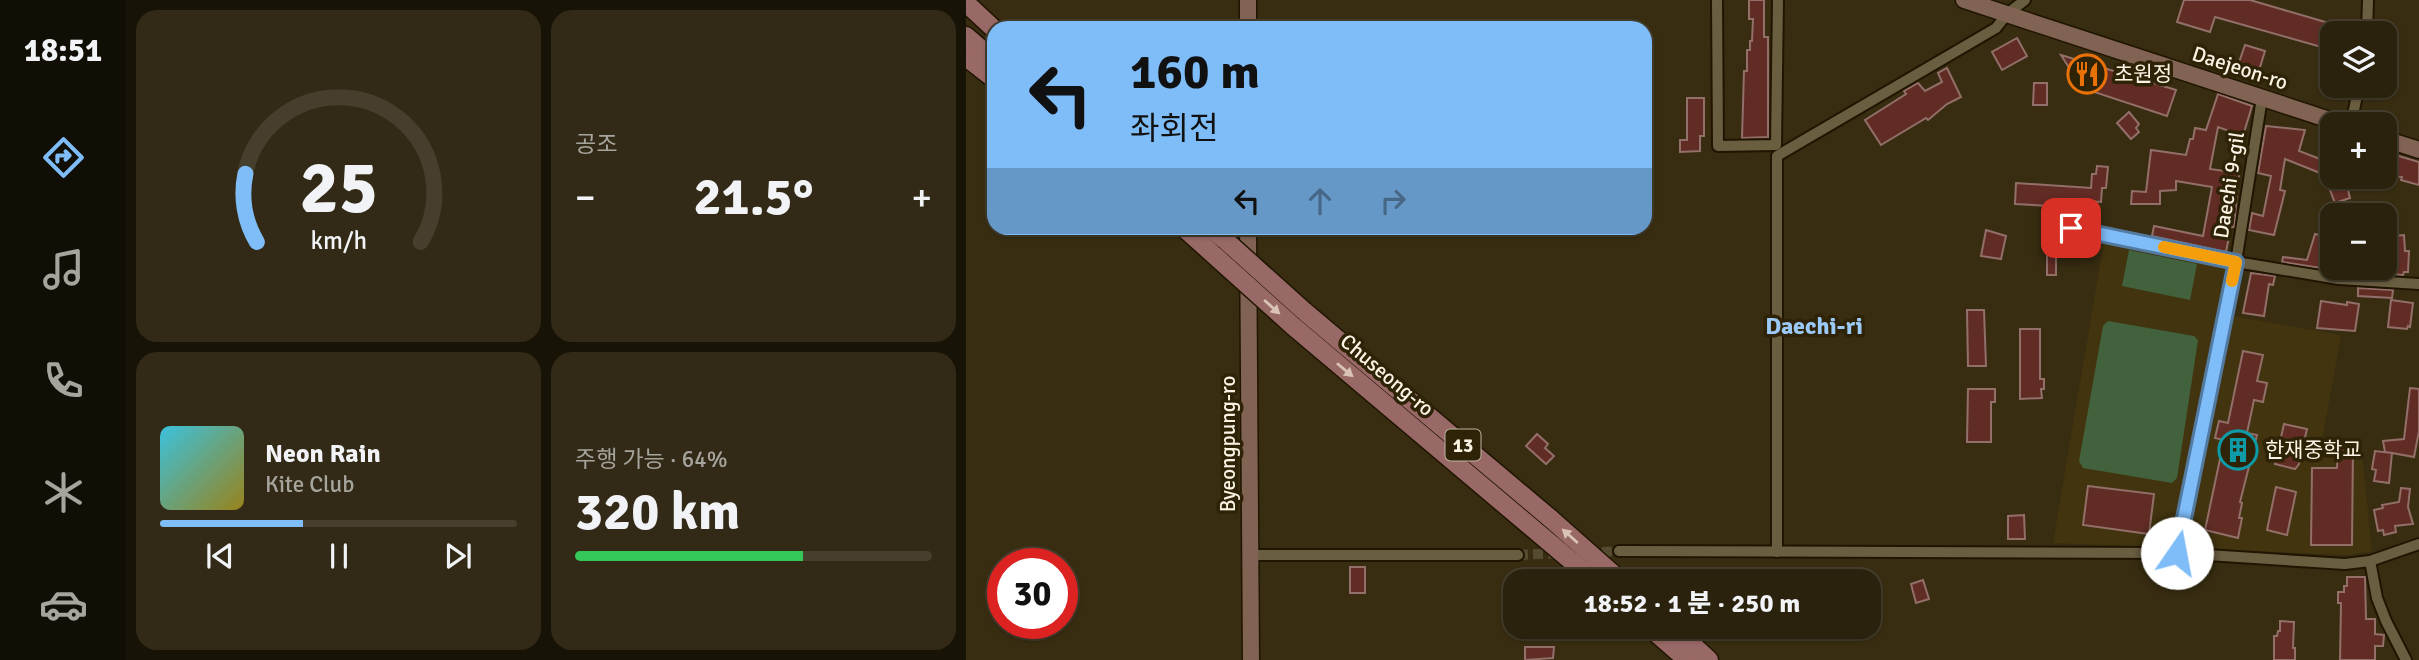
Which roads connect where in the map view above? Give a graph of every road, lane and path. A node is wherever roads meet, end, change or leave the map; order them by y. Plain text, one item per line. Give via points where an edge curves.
1 (1248, 0) edge
2 (1717, 0) edge
3 (1778, 0) edge
4 (1964, 0) edge
5 (2025, 0) edge
6 (2368, 0) edge
7 (966, 3) edge
8 (966, 15) edge
9 (2007, 15) junction
10 (1248, 21) edge
11 (2367, 21) edge
12 (987, 22) edge
13 (987, 34) edge
14 (966, 36) edge
15 (987, 54) edge
16 (966, 57) edge
17 (987, 74) edge
18 (2262, 98) junction
19 (2320, 117) edge
20 (2397, 143) edge
21 (1777, 150) junction
22 (2419, 150) edge
23 (2071, 228) dead end
24 (1192, 235) edge
25 (1219, 235) edge
26 (1248, 235) edge
27 (2236, 262) junction
28 (2419, 284) edge
29 (1298, 318) junction
30 (2419, 544) edge
31 (1619, 551) tunnel mouth
32 (1777, 552) junction
33 (2177, 553) junction
34 (1250, 555) junction
35 (1518, 555) tunnel mouth
36 (2370, 561) junction
37 (1581, 569) edge
38 (1607, 569) edge
39 (1663, 639) edge
40 (1686, 639) edge
41 (1251, 660) edge
42 (1686, 660) edge
43 (1709, 660) edge
44 (2406, 660) edge

1 - 10 street
2 - 21 street via 1718,146
3 - 21 street
4 - 9 street, Daejeon-ro
5 - 9 street
6 - 11 street
7 - 12 main road
8 - 13 main road
9 - 18 street, Daejeon-ro
9 - 21 street via 1996,29
14 - 15 main road
16 - 17 main road
18 - 19 street, Daejeon-ro
18 - 27 street, Daechi 9-gil
20 - 22 street
21 - 32 street
23 - 27 street
24 -> 29 main road, Chuseong-ro / 13, bridge
25 - 29 main road, Chuseong-ro / 13, bridge
26 - 34 street, Byeongpung-ro
27 - 28 street, Daechi 9-gil via 2339,279
27 - 33 street
29 -> 37 main road, Chuseong-ro / 13
38 -> 29 main road, Chuseong-ro / 13
30 - 36 street
31 - 32 street
32 - 33 street
33 - 36 street via 2345,564
34 - 35 street
34 - 41 street, Byeongpung-ro
36 - 44 street via 2377,598
39 - 42 main road
40 - 43 main road

